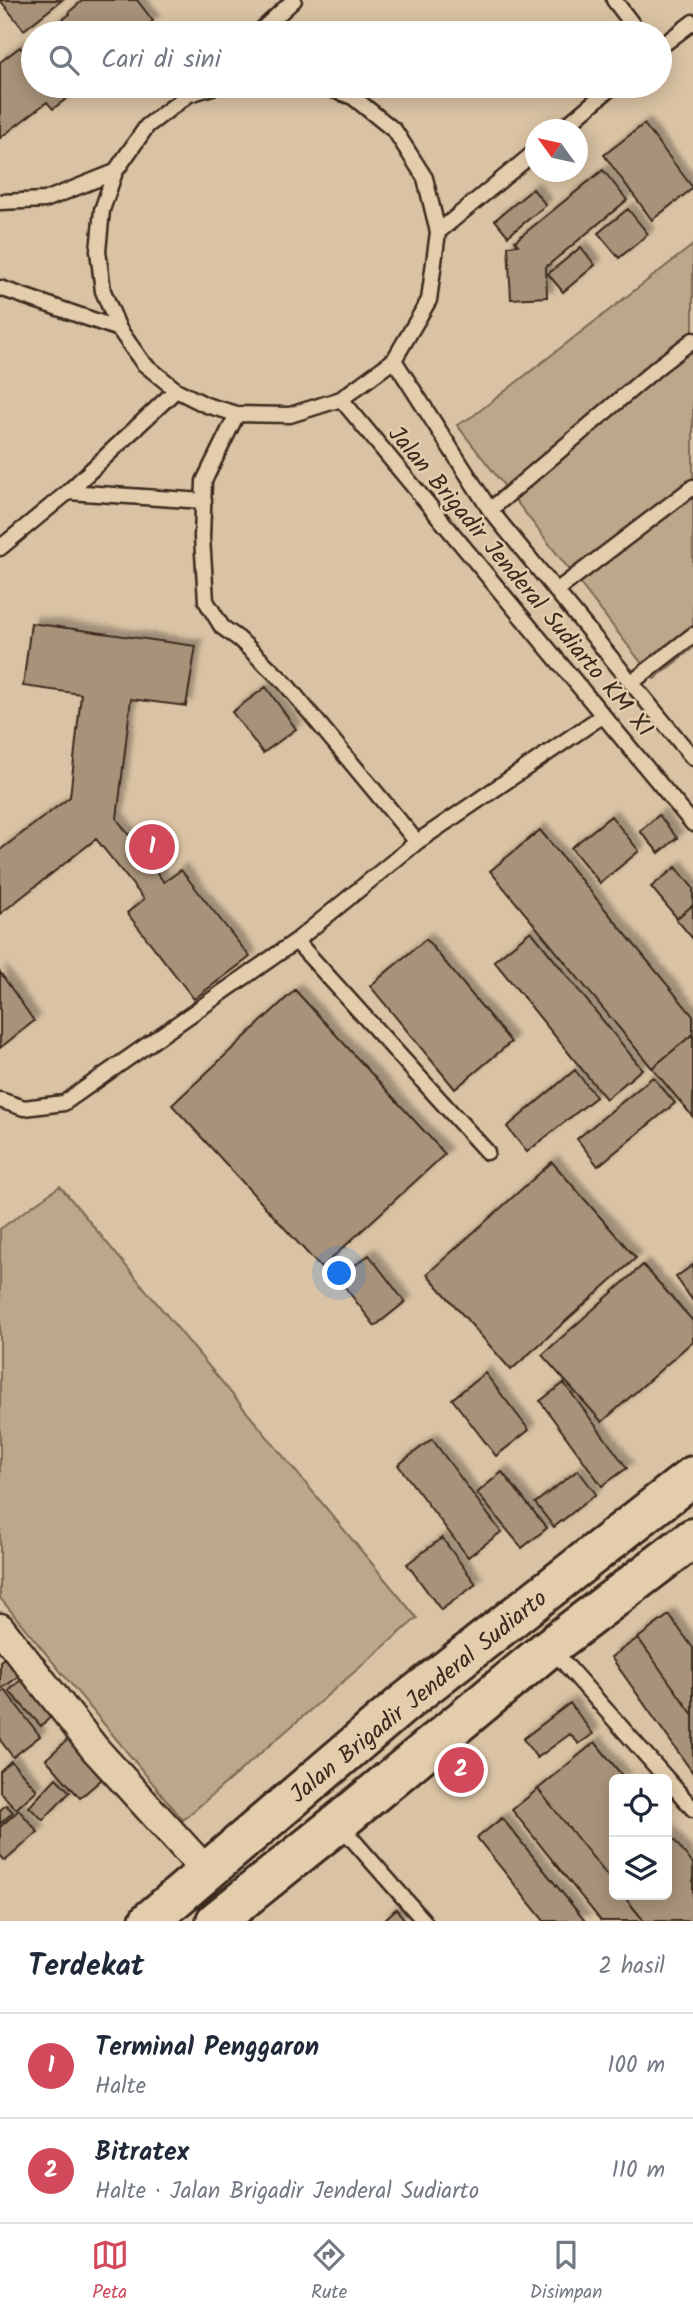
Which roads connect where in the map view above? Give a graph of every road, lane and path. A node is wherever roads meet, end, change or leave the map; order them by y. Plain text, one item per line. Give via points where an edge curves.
1 (294, 0) edge
2 (614, 0) edge
3 (271, 21) edge
4 (630, 21) edge
5 (693, 22) edge
6 (672, 38) edge
7 (184, 98) edge
8 (354, 98) edge
9 (599, 98) edge
10 (574, 119) edge
11 (525, 159) edge
12 (115, 172) junction
13 (0, 202) edge
14 (438, 232) junction
15 (0, 288) edge
16 (119, 328) junction
17 (693, 340) edge
18 (394, 360) junction
19 (176, 390) junction
20 (341, 399) junction
21 (237, 414) junction
22 (693, 487) edge
23 (68, 492) junction
24 (204, 500) junction
25 (490, 510) junction
26 (0, 548) edge
27 (556, 591) junction
28 (693, 635) edge
29 (631, 683) junction
30 (602, 716) junction
31 (693, 758) edge
32 (693, 824) edge
33 (417, 842) junction
34 (296, 941) junction
35 (0, 1100) edge
36 (487, 1152) dead end
37 (693, 1476) edge
38 (693, 1538) edge
39 (0, 1628) edge
40 (550, 1647) junction
41 (663, 1774) edge
42 (672, 1785) edge
43 (693, 1809) edge
44 (338, 1823) junction
45 (206, 1872) junction
46 (149, 1921) edge
47 (216, 1921) edge
48 (424, 1921) edge

1 - 3 lane
2 - 4 lane
5 - 6 lane
7 - 12 lane via 147,126
8 - 14 lane via 396,131 425,178
9 - 10 lane
11 - 14 lane
12 - 13 lane via 45,200
12 - 16 lane via 102,210 98,251 103,291
14 - 18 lane via 429,300
15 - 16 lane
16 - 19 lane via 143,363
17 - 25 lane
18 - 20 lane
18 - 25 lane, Jalan Brigadir Jenderal Sudiarto KM XI
19 - 21 lane
19 - 23 lane
20 - 21 lane via 290,415
20 - 30 lane, Jalan Brigadir Jenderal Sudiarto KM XI
21 - 24 lane via 204,481
22 - 27 lane
23 - 24 lane
23 - 26 lane
24 - 33 lane via 206,601 222,627 285,683
25 - 27 lane, Jalan Brigadir Jenderal Sudiarto KM XI
27 - 29 lane, Jalan Brigadir Jenderal Sudiarto KM XI
28 - 29 lane
29 - 31 lane, Jalan Brigadir Jenderal Sudiarto KM XI
30 - 32 lane, Jalan Brigadir Jenderal Sudiarto KM XI
30 - 33 lane
33 - 34 lane
34 - 35 lane via 64,1103 23,1108
34 - 36 lane
37 - 45 main road, Jalan Brigadir Jenderal Sudiarto via 403,1704
38 - 40 main road, Jalan Brigadir Jenderal Sudiarto
39 - 45 street via 94,1749
40 - 41 lane
40 - 44 main road, Jalan Brigadir Jenderal Sudiarto
42 - 43 lane
44 - 47 main road, Jalan Brigadir Jenderal Sudiarto
44 - 48 lane
45 - 46 main road, Jalan Brigadir Jenderal Sudiarto

